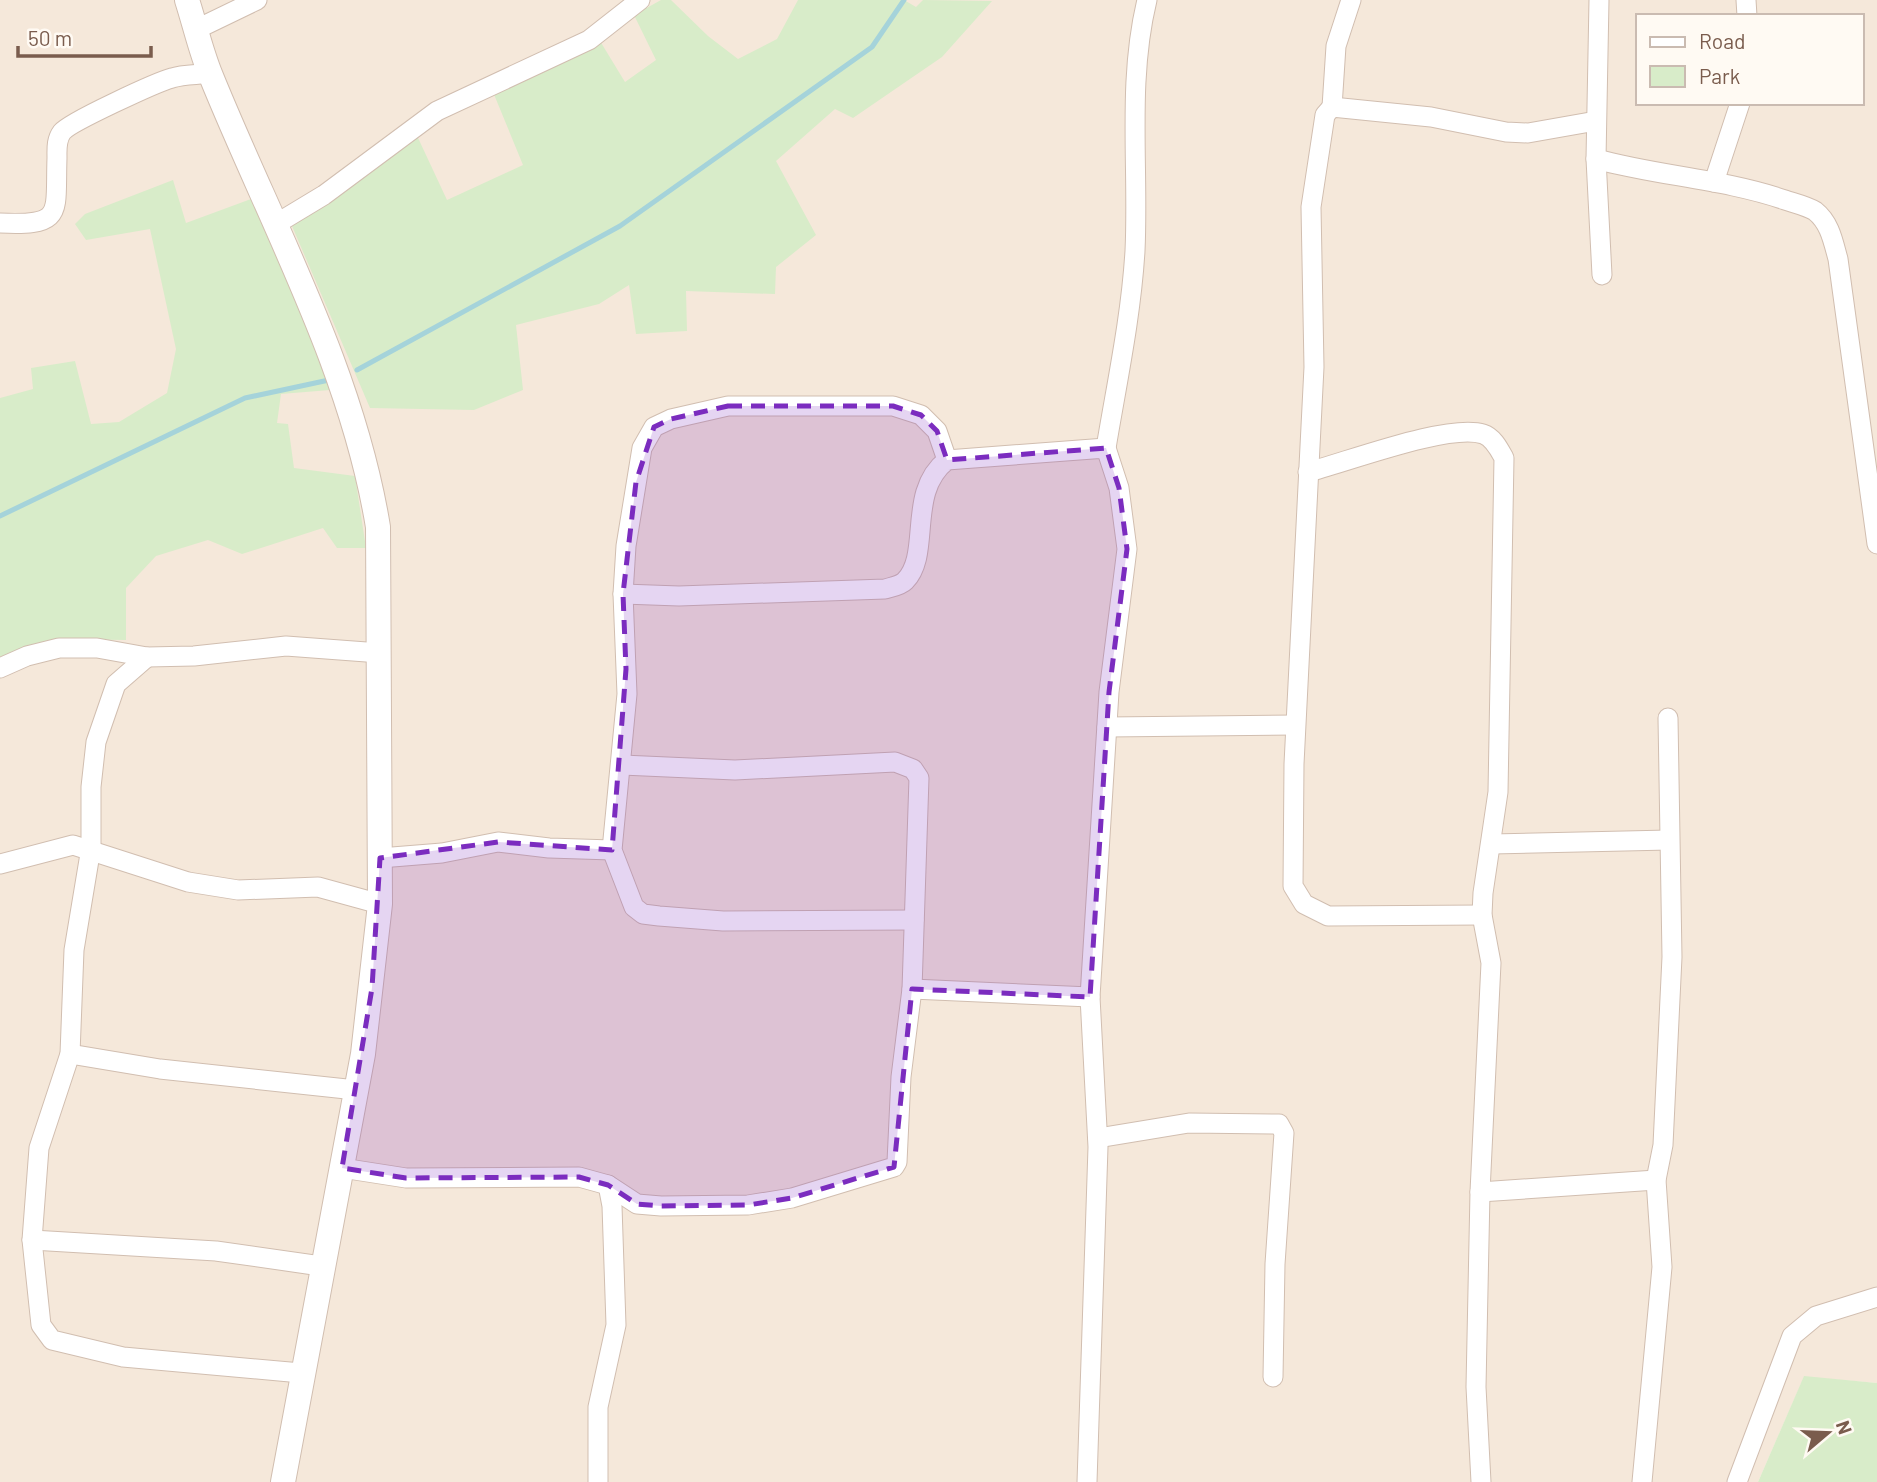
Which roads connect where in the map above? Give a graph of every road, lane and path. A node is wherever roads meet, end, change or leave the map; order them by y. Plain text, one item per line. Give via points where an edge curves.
1 (187, 0) edge
2 (257, 0) edge
3 (640, 0) edge
4 (1147, 0) edge
5 (1351, 0) edge
6 (1599, 0) edge
7 (197, 29) junction
8 (210, 73) junction
9 (1739, 105) edge
10 (1332, 107) junction
11 (1596, 121) junction
12 (1596, 159) junction
13 (1714, 182) junction
14 (0, 223) edge
15 (276, 224) junction
16 (1602, 275) dead end
17 (1106, 447) junction
18 (947, 460) junction
19 (1308, 472) junction
20 (1877, 544) edge
21 (623, 594) junction
22 (380, 653) junction
23 (147, 657) junction
24 (0, 668) edge
25 (1668, 718) dead end
26 (1295, 725) junction
27 (1107, 727) junction
28 (622, 765) junction
29 (1669, 840) junction
30 (1492, 844) junction
31 (91, 848) junction
32 (612, 850) junction
33 (380, 858) junction
34 (0, 864) edge
35 (380, 904) junction
36 (1482, 915) junction
37 (914, 920) junction
38 (912, 989) junction
39 (1090, 997) junction
40 (70, 1054) junction
41 (356, 1090) junction
42 (1098, 1138) junction
43 (342, 1168) junction
44 (1656, 1180) junction
45 (608, 1185) junction
46 (1480, 1192) junction
47 (32, 1240) junction
48 (321, 1266) junction
49 (1877, 1297) edge
50 (301, 1373) junction
51 (1273, 1377) dead end
52 (283, 1482) edge
53 (598, 1482) edge
54 (1087, 1482) edge
55 (1481, 1482) edge
56 (1642, 1482) edge
57 (1737, 1482) edge

1 - 7 street
2 - 7 street
3 - 15 street via 589,40 437,111 324,195
4 - 17 street via 1135,61 1131,299
5 - 10 street via 1336,46
6 - 11 street
7 - 8 street
8 - 14 street via 173,78 66,127 57,143 53,215 46,221
8 - 15 street
9 - 13 street
10 - 11 street via 1431,117 1506,132 1528,133
10 - 19 street via 1325,115 1311,207 1314,367
11 - 12 street
12 - 13 street via 1639,171
12 - 16 street
13 - 20 street via 1814,210 1828,227 1838,259
15 - 22 street via 340,385 371,487 378,527
17 - 18 street
17 - 27 street via 1119,488 1127,549
18 - 21 street via 933,471 922,503 911,572 903,583 831,593
18 - 21 street via 937,431 920,415 893,405 728,406 671,419 654,427 642,448
19 - 26 street
19 - 30 street via 1428,437 1483,434 1497,445 1503,458 1500,720
21 - 28 street via 627,694
22 - 23 street via 286,646
22 - 33 street
23 - 24 street via 97,648 59,648
23 - 31 street via 117,684 96,743
25 - 29 street
26 - 27 street
26 - 36 street via 1291,861 1293,886 1304,904 1328,916
27 - 39 street
28 - 32 street
28 - 37 street via 736,770 895,762 914,769 919,778
29 - 30 street
29 - 44 street via 1672,957 1663,1145
30 - 36 street
31 - 34 street via 73,845
31 - 35 street via 188,882 238,890 318,887
31 - 40 street via 74,950
32 - 33 street via 498,842
32 - 37 street via 631,902 643,914 723,921
33 - 35 street
35 - 41 street
36 - 46 street via 1491,963
37 - 38 street
38 - 39 street
38 - 45 street via 897,1162 888,1171 792,1198 748,1205 637,1204
39 - 42 street
40 - 41 street via 160,1069
40 - 47 street via 39,1148
41 - 43 street
42 - 51 street via 1189,1123 1279,1124 1284,1133
42 - 54 street
43 - 45 street via 406,1178 579,1177
43 - 48 street
44 - 46 street
44 - 56 street via 1662,1267
45 - 53 street via 616,1325 598,1407
46 - 55 street via 1476,1387
47 - 48 street via 216,1251
47 - 50 street via 41,1325 52,1340 123,1357
48 - 50 street
49 - 57 street via 1816,1316 1792,1336
50 - 52 street

